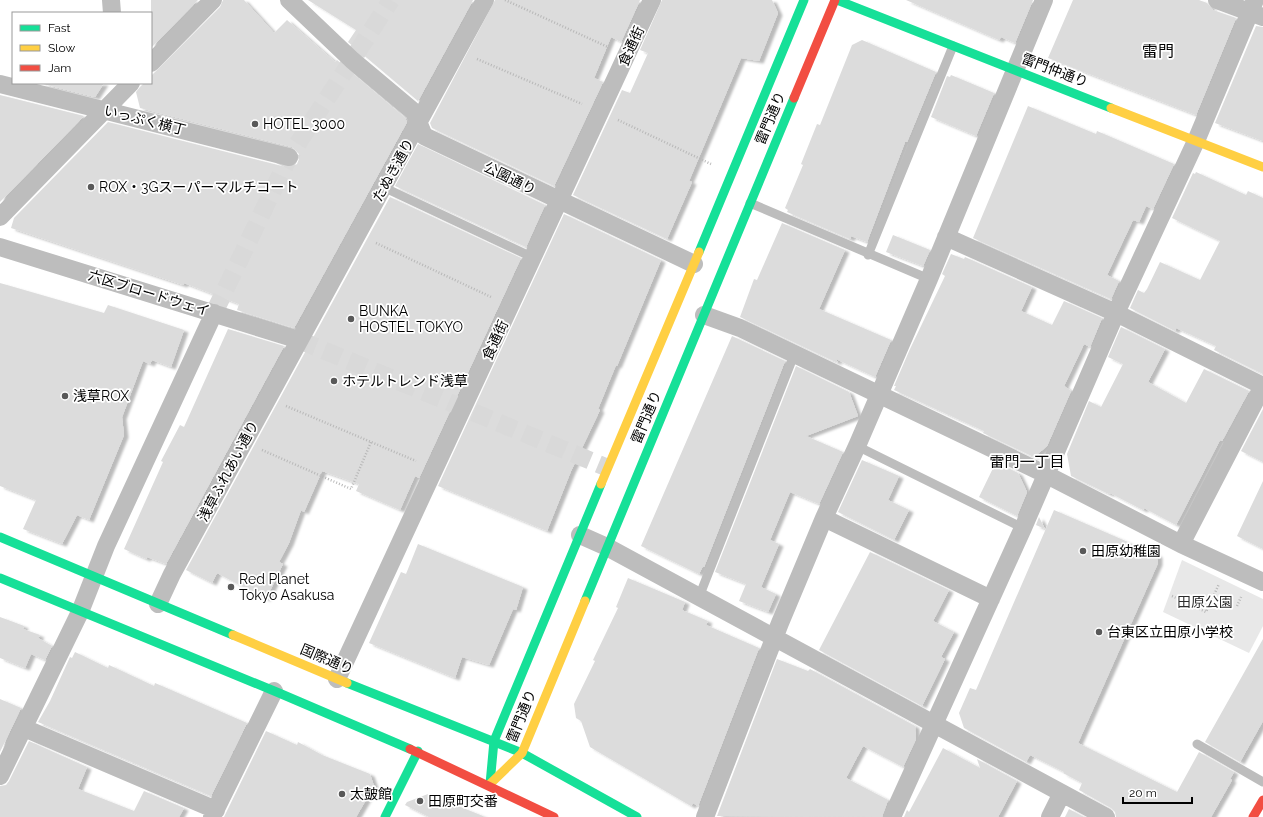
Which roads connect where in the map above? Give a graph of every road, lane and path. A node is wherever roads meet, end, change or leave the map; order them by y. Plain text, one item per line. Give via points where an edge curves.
1 (111, 0) edge
2 (213, 0) edge
3 (485, 0) edge
4 (505, 0) edge
5 (652, 0) edge
6 (804, 0) edge
7 (836, 0) edge
8 (1044, 0) edge
9 (1217, 0) edge
10 (292, 1) edge
11 (1256, 10) edge
12 (112, 12) edge
13 (953, 46) junction
14 (627, 56) junction
15 (152, 62) edge
16 (1015, 70) junction
17 (0, 84) edge
18 (122, 87) edge
19 (105, 110) junction
20 (419, 123) junction
21 (1196, 141) junction
22 (289, 157) dead end
23 (1263, 167) edge
24 (383, 187) junction
25 (558, 201) junction
26 (750, 203) junction
27 (0, 217) edge
28 (357, 234) junction
29 (946, 237) junction
30 (0, 247) edge
31 (868, 255) junction
32 (534, 258) junction
33 (694, 264) junction
34 (928, 279) junction
35 (511, 307) junction
36 (214, 313) junction
37 (1116, 313) junction
38 (704, 315) junction
39 (299, 340) junction
40 (794, 355) junction
41 (1263, 386) edge
42 (878, 395) junction
43 (267, 398) junction
44 (244, 442) junction
45 (371, 442) junction
46 (857, 446) junction
47 (434, 469) junction
48 (1045, 474) junction
49 (824, 518) junction
50 (1023, 528) junction
51 (580, 535) junction
52 (0, 538) edge
53 (1181, 544) junction
54 (607, 547) junction
55 (94, 576) junction
56 (0, 578) edge
57 (1263, 582) edge
58 (1219, 584) dead end
59 (1172, 596) dead end
60 (699, 597) junction
61 (991, 599) junction
62 (158, 604) junction
63 (80, 612) junction
64 (774, 637) junction
65 (337, 679) junction
66 (274, 691) junction
67 (934, 724) junction
68 (24, 728) junction
69 (494, 741) junction
70 (1197, 744) dead end
71 (418, 751) junction
72 (522, 753) junction
73 (0, 776) edge
74 (1263, 782) edge
75 (490, 784) junction
76 (1062, 793) junction
77 (1263, 800) edge
78 (214, 814) edge
79 (385, 817) edge
80 (538, 817) edge
81 (554, 817) edge
82 (637, 817) edge
83 (705, 817) edge
84 (892, 817) edge
85 (1050, 817) edge
86 (1106, 817) edge
87 (1253, 817) edge

1 - 12 street
2 - 15 street
3 - 20 street, たぬき通り
4 - 14 path
5 - 14 street, 食通街
6 - 33 street, 雷門通り
7 - 13 street, 雷門仲通り
7 - 26 street, 雷門通り
8 - 16 street
9 - 11 street
10 - 20 street, 公園通り via 352,60 414,112
11 - 21 street
13 - 16 street, 雷門仲通り
13 - 31 lane
14 - 25 street, 食通街
16 - 21 street, 雷門仲通り
16 - 29 street
17 - 19 street, いっぷく横丁
18 - 19 street
19 - 22 street, いっぷく横丁
19 - 27 street
20 - 24 street, たぬき通り
20 - 25 street, 公園通り via 424,136
21 - 23 street, 雷門仲通り
21 - 37 street
24 - 28 street, たぬき通り
24 - 32 lane
25 - 32 street, 食通街
25 - 33 street, 公園通り
26 - 31 lane
26 - 38 street, 雷門通り
28 - 35 path
28 - 39 street, たぬき通り
29 - 34 street
29 - 37 street
30 - 36 street, 六区ブロードウェイ
31 - 34 lane
32 - 35 street, 食通街
33 - 51 street, 雷門通り
34 - 42 street
35 - 47 street, 食通街
36 - 39 street, 六区ブロードウェイ
36 - 55 street
37 - 41 street
37 - 48 street
38 - 40 street via 740,328
38 - 54 street, 雷門通り
39 - 43 street, 浅草ふれあい通り
40 - 42 street
40 - 60 lane
41 - 53 street
42 - 46 street
42 - 48 street
43 - 44 street, 浅草ふれあい通り
43 - 45 path
44 - 45 path via 351,488
44 - 62 street, 浅草ふれあい通り
45 - 47 path
46 - 49 street
46 - 50 lane
47 - 65 street, 食通街
48 - 50 street
48 - 53 street
49 - 61 street
49 - 64 street
50 - 61 street
51 - 54 street
51 - 69 street, 雷門通り
52 - 55 street, 国際通り
53 - 57 street
54 - 60 street
54 - 72 street, 雷門通り
55 - 62 street, 国際通り
55 - 63 street
56 - 63 street
58 - 59 path via 1206,612
60 - 64 street
61 - 67 street
62 - 65 street, 国際通り
63 - 66 street
63 - 68 street
64 - 67 street
64 - 83 street
65 - 69 street, 国際通り
66 - 71 street
66 - 78 street
67 - 76 street
67 - 84 street
68 - 73 street
68 - 78 street
69 - 72 street, 国際通り
69 - 75 street, 雷門通り
70 - 74 lane
71 - 75 street
71 - 79 street
72 - 75 street, 雷門通り
72 - 82 street, 国際通り
75 - 80 street via 530,807
75 - 81 street
76 - 85 street
76 - 86 street
77 - 87 street

